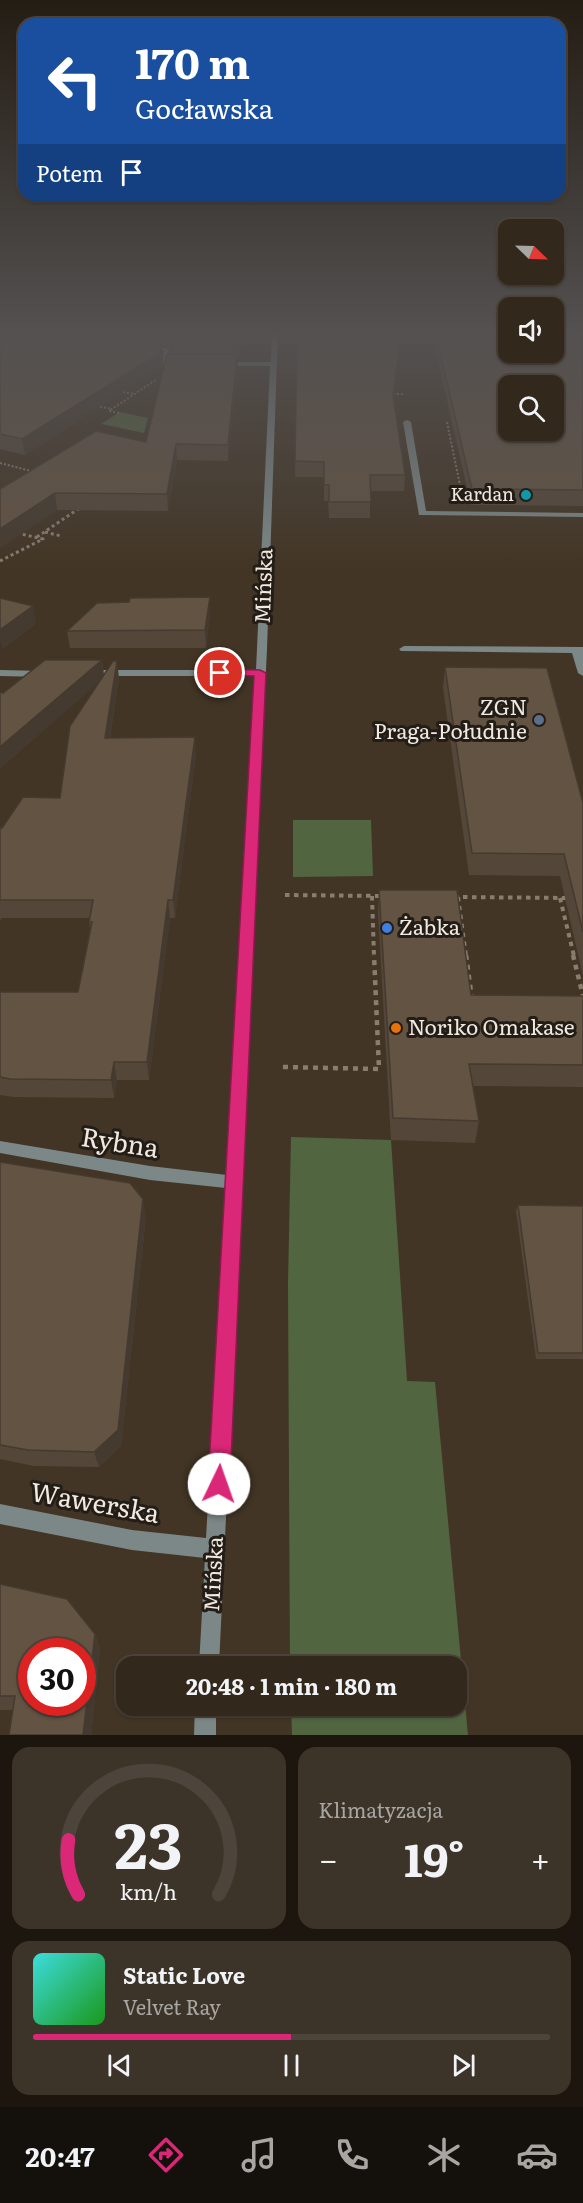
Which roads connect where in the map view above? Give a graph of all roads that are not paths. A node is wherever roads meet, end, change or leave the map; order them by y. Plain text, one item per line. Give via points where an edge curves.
1 (272, 412) edge
2 (407, 422) dead end
3 (583, 515) edge
4 (404, 649) dead end
5 (579, 650) edge
6 (260, 673) junction
7 (583, 673) edge
8 (5, 674) edge
9 (54, 674) edge
10 (76, 674) edge
11 (0, 682) edge
12 (0, 1147) edge
13 (234, 1182) junction
14 (0, 1514) edge
15 (216, 1548) junction
16 (209, 1656) edge
17 (206, 1716) edge
18 (205, 1735) edge

1 - 6 street, Mińska
2 - 3 street via 422,513
4 - 5 street
5 - 7 street
6 - 10 street
6 - 13 street, Mińska
8 - 9 street
8 - 11 street
12 - 13 street, Rybna via 150,1173
13 - 15 street, Mińska
14 - 15 street, Wawerska via 132,1539
15 - 16 street, Mińska
17 - 18 street

